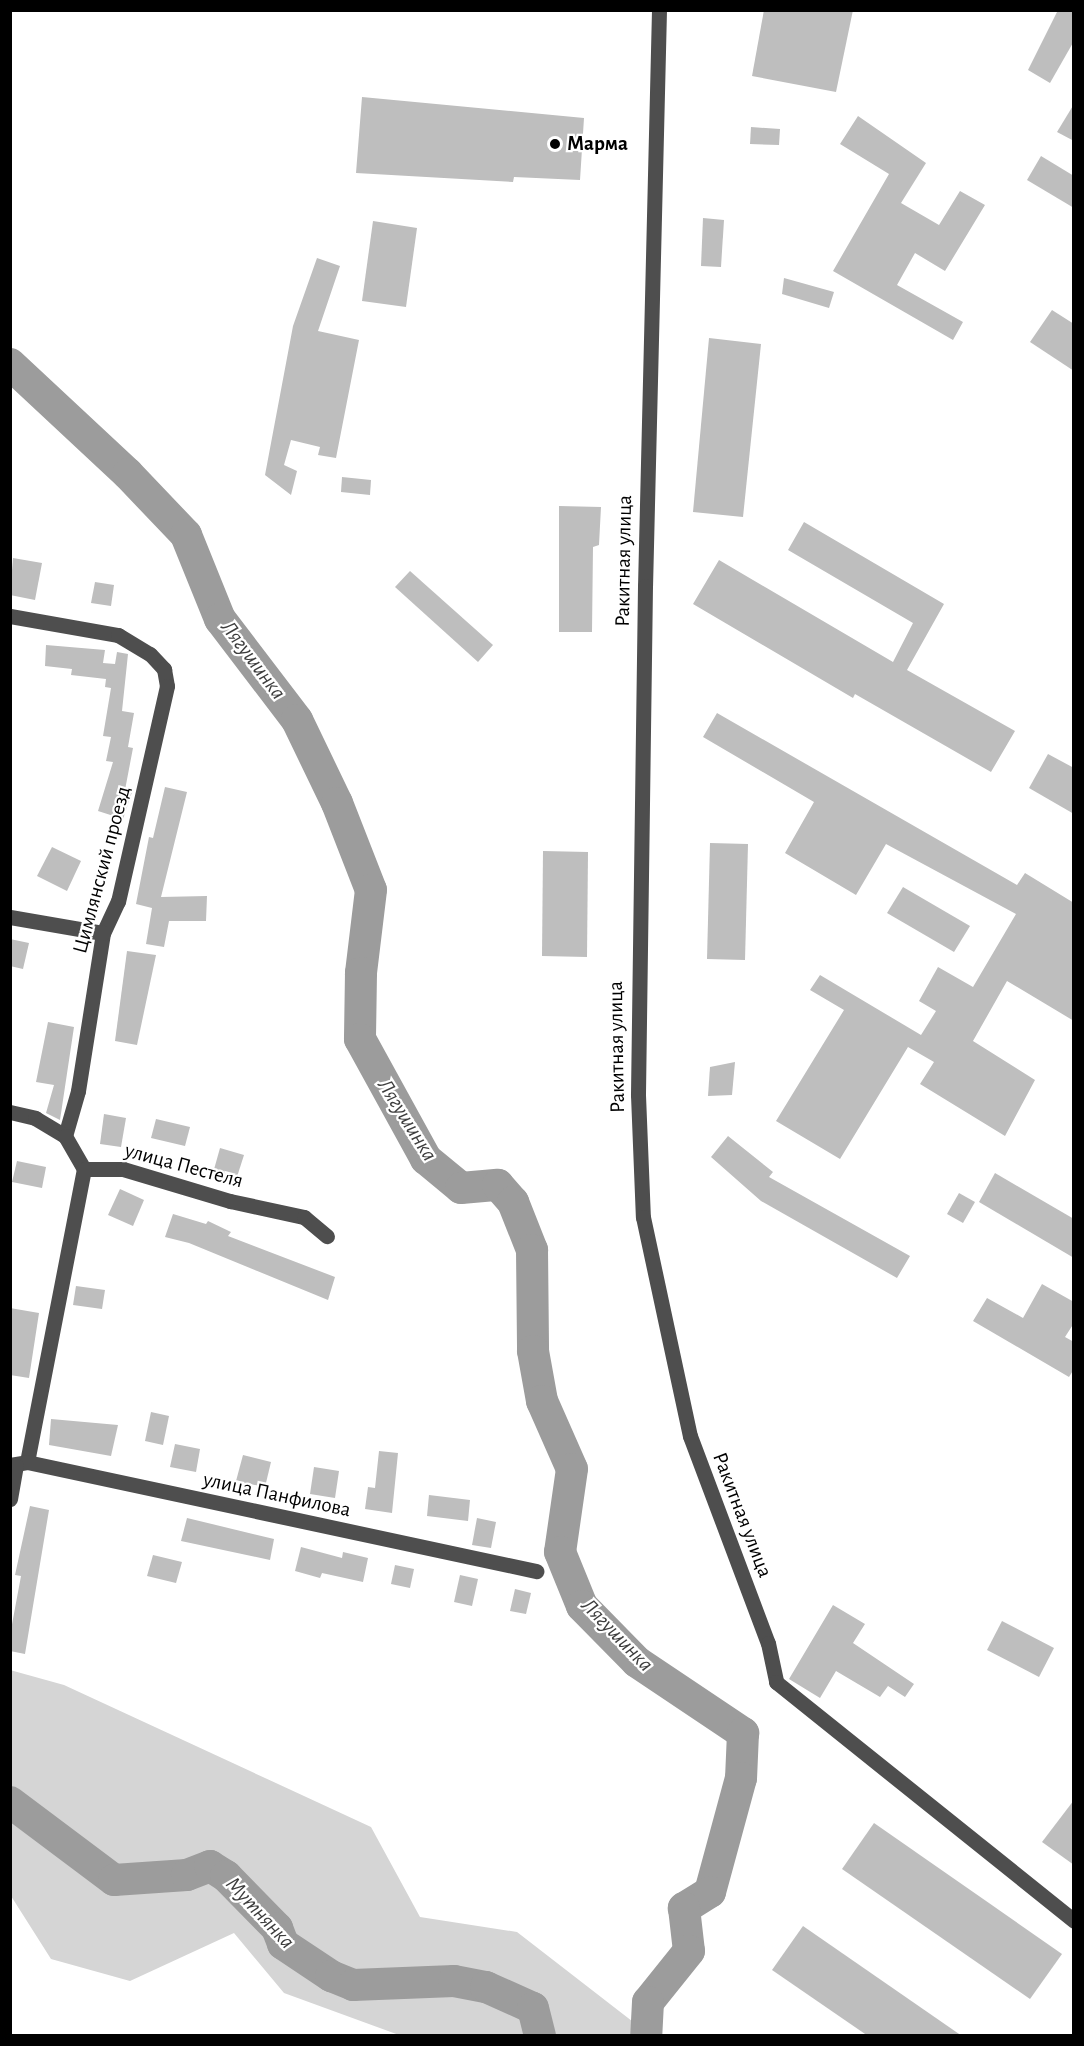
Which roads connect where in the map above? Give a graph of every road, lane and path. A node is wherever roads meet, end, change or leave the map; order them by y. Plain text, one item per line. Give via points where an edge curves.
1 (659, 10) edge
2 (10, 616) edge
3 (10, 917) edge
4 (103, 933) junction
5 (10, 1112) edge
6 (65, 1136) junction
7 (84, 1169) junction
8 (327, 1236) dead end
9 (18, 1464) edge
10 (10, 1499) edge
11 (536, 1571) dead end
12 (1074, 1921) edge

1 - 12 street, Ракитная улица via 637,965 638,1095 643,1216 690,1436 768,1643 776,1682
2 - 4 street, Цимлянский проезд via 117,635 150,654 164,669 167,686 118,901
3 - 4 street
4 - 6 street, Цимлянский проезд via 78,1091
5 - 6 street via 35,1118
6 - 7 street
7 - 8 street, улица Пестеля via 123,1169 230,1201 304,1217
7 - 9 street
9 - 10 street
9 - 11 street, улица Панфилова

